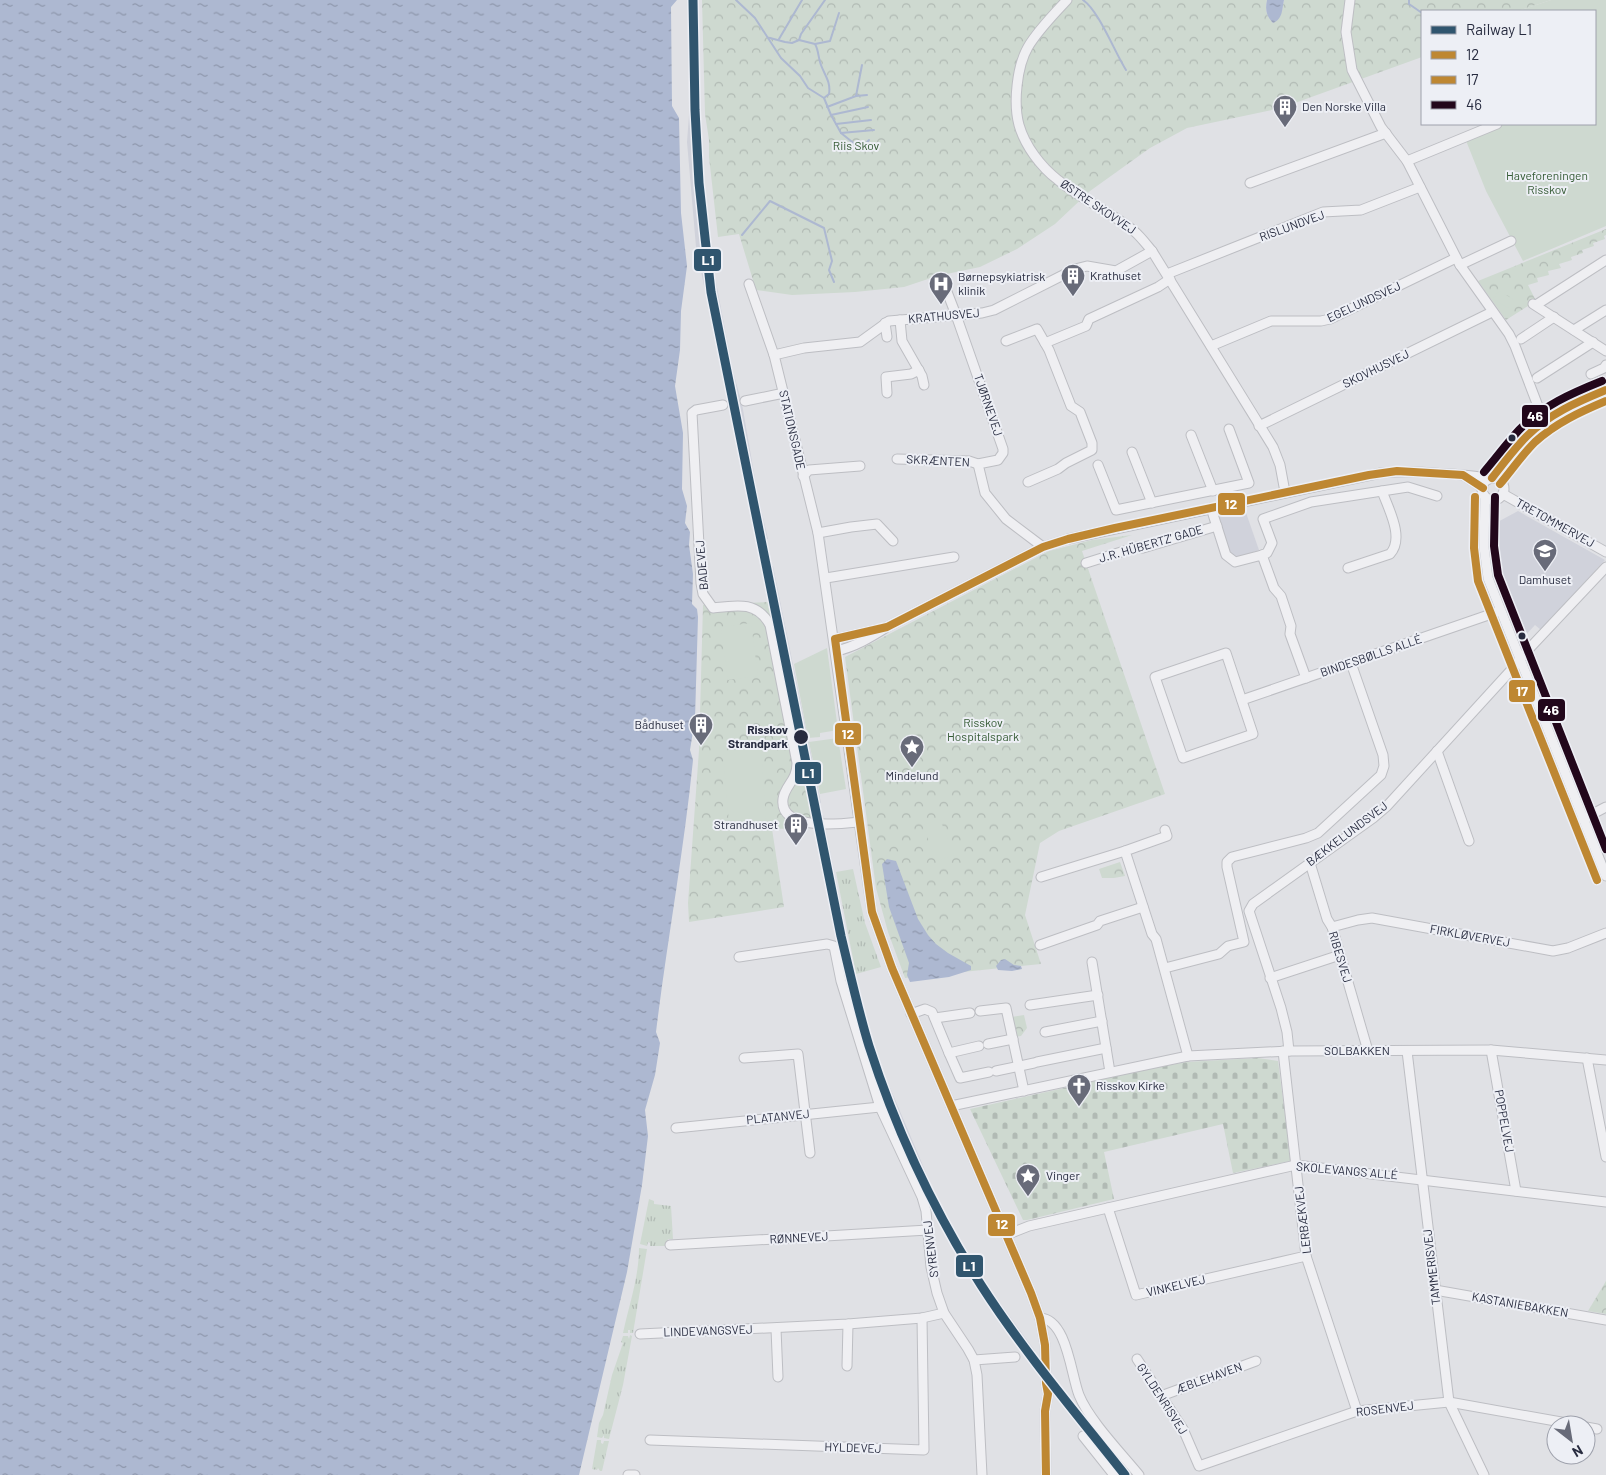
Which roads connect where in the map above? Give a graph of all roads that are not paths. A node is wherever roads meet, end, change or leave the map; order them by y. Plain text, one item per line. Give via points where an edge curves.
1 (1067, 0) edge
2 (1350, 0) edge
3 (1495, 125) edge
4 (1386, 133) junction
5 (1407, 161) junction
6 (1250, 183) dead end
7 (1420, 187) junction
8 (1512, 242) dead end
9 (1152, 251) junction
10 (1606, 260) edge
11 (1458, 262) junction
12 (1168, 277) junction
13 (748, 284) dead end
14 (944, 284) dead end
15 (1606, 310) edge
16 (1492, 312) junction
17 (956, 315) junction
18 (1554, 317) junction
19 (900, 320) junction
20 (885, 323) junction
21 (1574, 330) junction
22 (887, 337) dead end
23 (1521, 339) dead end
24 (1006, 341) dead end
25 (1593, 342) junction
26 (1045, 343) junction
27 (1211, 346) junction
28 (1606, 351) edge
29 (774, 355) junction
30 (1606, 365) edge
31 (919, 370) junction
32 (1591, 374) dead end
33 (1536, 378) dead end
34 (924, 386) dead end
35 (1606, 390) edge
36 (784, 393) junction
37 (887, 393) dead end
38 (746, 401) dead end
39 (723, 405) dead end
40 (1546, 420) junction
41 (1259, 426) junction
42 (1229, 429) dead end
43 (1191, 435) dead end
44 (1132, 452) dead end
45 (897, 459) dead end
46 (1508, 460) junction
47 (978, 464) junction
48 (1098, 465) dead end
49 (860, 466) dead end
50 (1464, 475) junction
51 (803, 476) junction
52 (1490, 479) junction
53 (1028, 482) dead end
54 (1502, 483) junction
55 (1242, 485) junction
56 (1213, 491) junction
57 (1382, 491) junction
58 (1285, 492) junction
59 (1484, 492) junction
60 (1503, 494) junction
61 (1437, 496) dead end
62 (1246, 500) junction
63 (1495, 500) junction
64 (1152, 503) junction
65 (1211, 508) junction
66 (1486, 521) junction
67 (1217, 526) junction
68 (818, 533) junction
69 (894, 541) dead end
70 (1042, 548) junction
71 (1606, 552) edge
72 (1262, 555) junction
73 (954, 557) dead end
74 (1086, 563) dead end
75 (1606, 567) edge
76 (1348, 568) dead end
77 (826, 578) junction
78 (1500, 611) junction
79 (887, 627) junction
80 (834, 639) junction
81 (836, 650) junction
82 (1520, 660) junction
83 (1351, 662) junction
84 (1306, 678) junction
85 (1242, 700) junction
86 (1437, 751) junction
87 (1606, 807) edge
88 (1583, 819) junction
89 (859, 822) junction
90 (1165, 830) dead end
91 (1469, 841) dead end
92 (1125, 851) junction
93 (1310, 863) junction
94 (1606, 876) edge
95 (1041, 877) dead end
96 (1143, 907) junction
97 (1250, 908) joint
98 (1332, 927) junction
99 (1606, 933) edge
100 (1040, 945) dead end
101 (1340, 955) junction
102 (739, 957) dead end
103 (1092, 962) dead end
104 (1165, 968) junction
105 (1270, 978) junction
106 (1098, 994) junction
107 (1030, 1005) dead end
108 (911, 1014) junction
109 (935, 1018) junction
110 (1102, 1020) junction
111 (1045, 1032) dead end
112 (1013, 1039) junction
113 (1106, 1048) junction
114 (1491, 1050) junction
115 (1286, 1051) junction
116 (1407, 1051) junction
117 (949, 1052) junction
118 (1368, 1052) junction
119 (1188, 1056) junction
120 (744, 1058) dead end
121 (1587, 1058) junction
122 (1606, 1060) edge
123 (1018, 1066) junction
124 (1110, 1072) junction
125 (1024, 1091) junction
126 (950, 1106) junction
127 (880, 1107) junction
128 (805, 1114) junction
129 (676, 1128) dead end
130 (810, 1153) dead end
131 (1606, 1157) edge
132 (1296, 1165) junction
133 (1422, 1179) junction
134 (1516, 1191) junction
135 (1606, 1202) edge
136 (1108, 1208) junction
137 (928, 1230) junction
138 (1006, 1235) junction
139 (670, 1245) dead end
140 (1306, 1256) junction
141 (1435, 1290) junction
142 (944, 1313) junction
143 (922, 1318) junction
144 (1040, 1318) junction
145 (1606, 1320) edge
146 (848, 1324) junction
147 (776, 1329) junction
148 (640, 1334) dead end
149 (1015, 1358) dead end
150 (1137, 1359) dead end
151 (974, 1360) junction
152 (1256, 1361) dead end
153 (847, 1366) dead end
154 (778, 1377) dead end
155 (1161, 1396) junction
156 (1449, 1402) junction
157 (1358, 1411) junction
158 (1546, 1419) edge
159 (1083, 1436) dead end
160 (650, 1440) dead end
161 (1200, 1466) joint
162 (1481, 1474) edge
163 (628, 1475) edge
164 (635, 1475) edge
165 (982, 1475) edge
166 (1046, 1475) edge
167 (1114, 1475) edge
168 (1138, 1475) edge

1 - 9 street, ØSTRE SKOVVEJ via 1028,47 1019,71 1018,124 1040,163 1057,180 1136,232
2 - 4 street via 1346,32 1352,70
3 - 5 street
4 - 5 street
4 - 6 street
5 - 7 street
7 - 11 street
7 - 12 street, RISLUNDVEJ via 1361,210 1323,212
8 - 11 street, EGELUNDSVEJ
9 - 12 street, ØSTRE SKOVVEJ
9 - 17 street, KRATHUSVEJ via 1116,271 1087,266 1075,269 994,310
10 - 18 street via 1534,304
11 - 16 street
11 - 27 street, EGELUNDSVEJ via 1330,319 1271,321
12 - 26 street, RISLUNDVEJ via 1158,287 1089,319 1086,326
12 - 27 street, ØSTRE SKOVVEJ
13 - 29 street, STATIONSGADE
14 - 17 street, TJØRNEVEJ
15 - 21 street
16 - 40 street via 1515,346
16 - 41 street, SKOVHUSVEJ
17 - 19 street, KRATHUSVEJ
17 - 47 street, TJØRNEVEJ via 1003,449 998,460
18 - 21 street
18 - 23 street
19 - 20 street, KRATHUSVEJ
19 - 31 street, KRATHUSVEJ via 902,341
20 - 22 street
20 - 29 street, KRATHUSVEJ via 860,342
21 - 25 street
24 - 26 street via 1037,329
25 - 28 street
25 - 33 street
26 - 53 street via 1071,406 1080,412 1092,450
27 - 41 street, ØSTRE SKOVVEJ
29 - 36 street, STATIONSGADE
30 - 32 street
31 - 34 street, KRATHUSVEJ
31 - 37 street via 886,377
35 - 40 street
36 - 38 street
36 - 51 street, STATIONSGADE
39 - 89 street, BADEVEJ via 692,413 701,583 706,599 713,608 746,606 762,613 770,625 797,763 794,780 783,800 786,811 798,821 807,823
40 - 46 street via 1527,436
41 - 58 street, ØSTRE SKOVVEJ via 1278,456
42 - 55 street via 1249,483
43 - 56 street
44 - 64 street
45 - 47 street, SKRÆNTEN
46 - 52 street
46 - 54 street
47 - 70 street via 985,493 1006,520
48 - 64 street via 1116,510
49 - 51 street via 809,470
50 - 52 street
50 - 58 street via 1397,471
50 - 59 street
51 - 68 street, STATIONSGADE
52 - 54 street via 1498,479
52 - 59 street via 1485,483
54 - 60 street
55 - 56 street
55 - 62 street
56 - 64 street
57 - 61 street via 1408,487
57 - 72 street via 1311,502 1263,519 1272,543 1267,553
57 - 76 street via 1397,534 1394,550
58 - 62 street
59 - 63 street via 1490,500
59 - 66 street
60 - 63 street
60 - 71 street, TRETOMMERVEJ
62 - 65 street
63 - 66 street
65 - 67 street, J.R. HÜBERTZ' GADE
65 - 70 street via 1096,532
66 - 78 street via 1485,562
67 - 72 street, J.R. HÜBERTZ' GADE via 1226,555 1235,562
67 - 74 street, J.R. HÜBERTZ' GADE
68 - 69 street via 877,524
68 - 77 street, STATIONSGADE
70 - 79 street
72 - 84 street via 1274,588 1281,596
73 - 77 street
75 - 82 street, BÆKKELUNDSVEJ
77 - 80 street, STATIONSGADE
78 - 82 street
78 - 83 street, BINDESBØLLS ALLÉ
79 - 80 street
79 - 81 street via 849,648
80 - 81 street, STATIONSGADE
81 - 89 street, STATIONSGADE
82 - 86 street, BÆKKELUNDSVEJ
82 - 88 street
83 - 84 street, BINDESBØLLS ALLÉ
83 - 104 street via 1383,755 1381,775 1318,832 1232,857 1227,867 1244,942 1228,946 1218,954
84 - 85 street, BINDESBØLLS ALLÉ
85 - 85 street via 1253,734 1183,758 1155,677 1226,653
86 - 91 street
86 - 93 street, BÆKKELUNDSVEJ via 1387,806
87 - 88 street
88 - 94 street
89 - 108 street, STATIONSGADE via 872,912
90 - 92 street via 1167,836
92 - 95 street
92 - 96 street
93 - 97 street, BÆKKELUNDSVEJ
93 - 98 street, RIBESVEJ
96 - 100 street
96 - 104 street
97 - 105 street, LERBÆKVEJ
98 - 99 street, FIRKLØVERVEJ via 1372,918 1553,950 1568,948
98 - 101 street, RIBESVEJ
101 - 105 street
101 - 118 street, RIBESVEJ
102 - 127 street, SYRENVEJ via 827,944 834,946 841,981
103 - 106 street
104 - 119 street
105 - 115 street, LERBÆKVEJ via 1287,1032
106 - 107 street
106 - 110 street
108 - 109 street via 928,1009
108 - 126 street, STATIONSGADE
109 - 112 street via 1006,1008
109 - 117 street
110 - 111 street
110 - 113 street
112 - 117 street
112 - 123 street
113 - 123 street
113 - 124 street
114 - 116 street, SOLBAKKEN
114 - 121 street, SOLBAKKEN
114 - 134 street, POPPELVEJ
115 - 118 street, SOLBAKKEN
115 - 119 street, SOLBAKKEN
115 - 132 street, LERBÆKVEJ
116 - 118 street, SOLBAKKEN
116 - 133 street, TAMMERISVEJ
117 - 123 street via 960,1078
119 - 124 street, SOLBAKKEN
120 - 128 street via 798,1054
121 - 122 street, SOLBAKKEN
121 - 131 street
123 - 125 street
124 - 125 street, SOLBAKKEN
125 - 126 street, SOLBAKKEN
126 - 138 street, STATIONSGADE
127 - 128 street, PLATANVEJ
127 - 137 street, SYRENVEJ via 922,1198
128 - 129 street, PLATANVEJ
128 - 130 street
132 - 133 street, SKOLEVANGS ALLÉ
132 - 136 street, SKOLEVANGS ALLÉ
132 - 140 street, LERBÆKVEJ
133 - 134 street, SKOLEVANGS ALLÉ
133 - 141 street, TAMMERISVEJ
134 - 135 street, SKOLEVANGS ALLÉ
136 - 138 street, SKOLEVANGS ALLÉ via 1029,1226
136 - 140 street, VINKELVEJ via 1136,1296
137 - 139 street, RØNNEVEJ
137 - 142 street, SYRENVEJ via 931,1267
138 - 144 street, STATIONSGADE
140 - 157 street, LERBÆKVEJ
141 - 145 street, KASTANIEBAKKEN
141 - 156 street, TAMMERISVEJ
142 - 143 street, LINDEVANGSVEJ
142 - 151 street, SYRENVEJ
143 - 146 street, LINDEVANGSVEJ
143 - 160 street, HYLDEVEJ via 924,1450
144 - 166 street, STATIONSGADE via 1048,1394 1045,1411
144 - 168 street via 1056,1326 1067,1351 1078,1395
146 - 147 street, LINDEVANGSVEJ
146 - 153 street
147 - 148 street, LINDEVANGSVEJ
147 - 154 street
149 - 151 street
150 - 155 street, GYLDENRISVEJ
151 - 165 street, SYRENVEJ
152 - 155 street, ÆBLEHAVEN
155 - 161 street, GYLDENRISVEJ via 1183,1429
156 - 157 street, ROSENVEJ
156 - 158 street, ROSENVEJ
156 - 162 street, TAMMERISVEJ
157 - 161 street, ROSENVEJ
159 - 167 street
163 - 164 street

